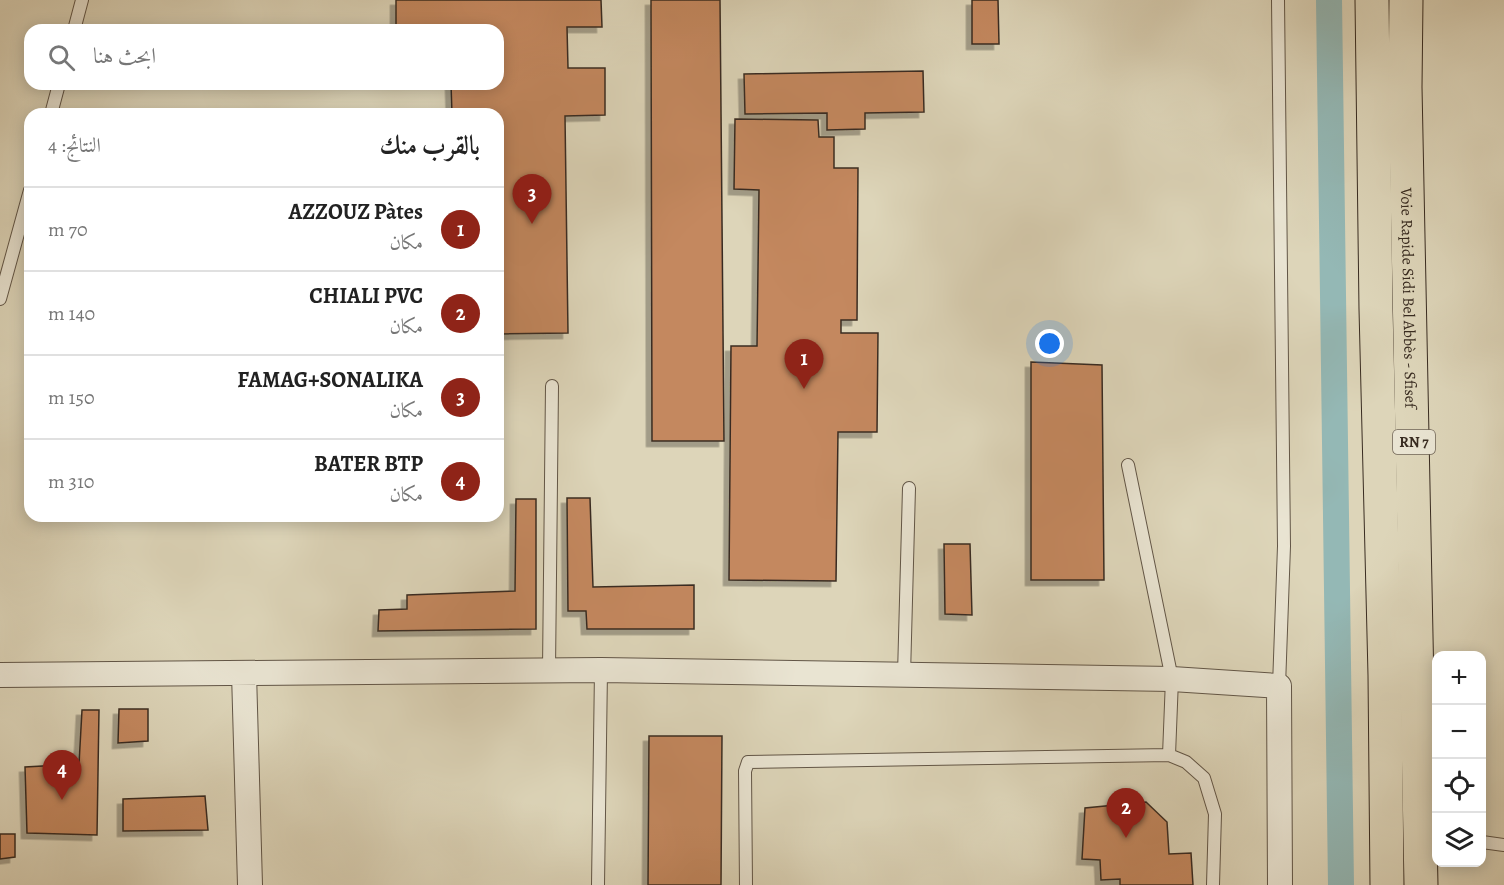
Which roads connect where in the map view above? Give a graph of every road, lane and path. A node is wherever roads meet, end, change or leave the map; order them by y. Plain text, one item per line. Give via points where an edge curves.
1 (82, 0) edge
2 (1278, 0) edge
3 (1372, 0) edge
4 (1406, 0) edge
5 (76, 24) edge
6 (57, 90) edge
7 (53, 108) edge
8 (24, 212) edge
9 (0, 298) edge
10 (552, 386) dead end
11 (1128, 465) dead end
12 (909, 488) dead end
13 (549, 670) junction
14 (601, 670) junction
15 (244, 673) junction
16 (0, 675) edge
17 (904, 675) junction
18 (1172, 679) junction
19 (1280, 686) junction
20 (1169, 755) junction
21 (1409, 833) junction
22 (1486, 843) edge
23 (1504, 845) edge
24 (250, 885) edge
25 (598, 885) edge
26 (746, 885) edge
27 (1213, 885) edge
28 (1280, 885) edge
29 (1387, 885) edge
30 (1421, 885) edge

1 - 5 lane
2 - 19 lane via 1284,546
3 - 21 highway, Voie Rapide Sidi Bel Abbès - Sfisef / RN 7 via 1384,663
4 - 21 highway, Voie Rapide Sidi Bel Abbès - Sfisef / RN 7
6 - 7 lane
8 - 9 lane
10 - 13 lane
11 - 18 lane
12 - 17 lane
13 - 14 street
13 - 15 street
14 - 17 street
14 - 25 lane
15 - 16 street
15 - 24 street
17 - 18 street
18 - 19 street
18 - 20 lane
19 - 28 street
20 - 26 lane via 748,762
20 - 27 lane via 1186,762 1204,778 1215,814
21 - 29 highway, Voie Rapide Sidi Bel Abbès - Sfisef / RN 7
21 - 30 highway, Voie Rapide Sidi Bel Abbès - Sfisef / RN 7
22 - 23 lane

